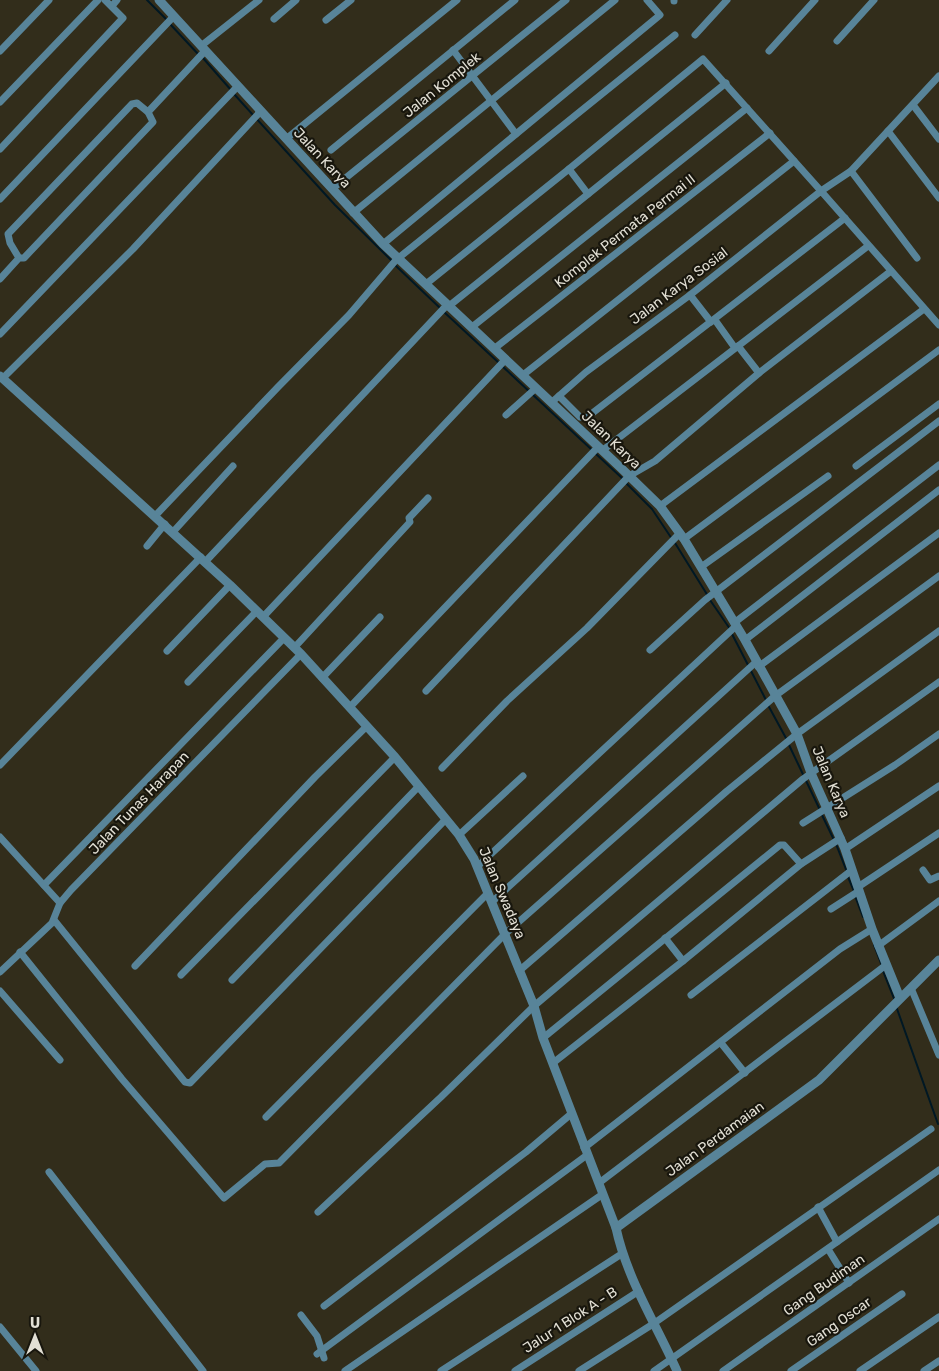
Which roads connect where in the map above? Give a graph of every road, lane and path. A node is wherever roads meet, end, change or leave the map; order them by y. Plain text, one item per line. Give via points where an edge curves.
1 (48, 0) edge
2 (98, 0) edge
3 (106, 0) edge
4 (159, 0) edge
5 (259, 0) edge
6 (296, 0) edge
7 (351, 0) edge
8 (457, 0) edge
9 (515, 0) edge
10 (566, 0) edge
11 (615, 0) edge
12 (647, 0) edge
13 (727, 0) edge
14 (815, 0) edge
15 (874, 0) edge
16 (115, 3) edge
17 (174, 16) junction
18 (274, 19) dead end
19 (326, 20) dead end
20 (675, 34) dead end
21 (695, 35) dead end
22 (837, 41) dead end
23 (453, 50) junction
24 (0, 51) edge
25 (769, 51) dead end
26 (202, 52) junction
27 (939, 76) edge
28 (474, 77) junction
29 (726, 84) junction
30 (234, 89) junction
31 (492, 100) junction
32 (0, 102) edge
33 (912, 105) junction
34 (747, 108) junction
35 (148, 112) junction
36 (259, 114) junction
37 (888, 132) junction
38 (770, 133) junction
39 (516, 134) junction
40 (286, 139) junction
41 (939, 139) edge
42 (0, 149) edge
43 (332, 150) dead end
44 (794, 161) junction
45 (569, 170) junction
46 (851, 171) junction
47 (332, 189) junction
48 (822, 191) junction
49 (588, 194) junction
50 (939, 198) edge
51 (0, 199) edge
52 (353, 213) junction
53 (845, 218) junction
54 (383, 244) junction
55 (868, 246) junction
56 (19, 258) junction
57 (917, 258) dead end
58 (398, 259) junction
59 (891, 271) junction
60 (0, 279) edge
61 (426, 284) junction
62 (690, 295) junction
63 (447, 306) junction
64 (924, 308) junction
65 (713, 321) junction
66 (939, 325) edge
67 (472, 327) junction
68 (0, 334) edge
69 (737, 347) junction
70 (495, 348) junction
71 (939, 350) edge
72 (504, 360) junction
73 (759, 373) junction
74 (524, 375) junction
75 (2, 377) edge
76 (534, 390) junction
77 (559, 396) junction
78 (552, 402) junction
79 (939, 404) edge
80 (506, 415) dead end
81 (939, 421) edge
82 (596, 449) junction
83 (939, 465) edge
84 (233, 466) dead end
85 (856, 466) dead end
86 (828, 476) dead end
87 (626, 479) junction
88 (939, 490) edge
89 (428, 498) dead end
90 (660, 506) junction
91 (155, 516) junction
92 (166, 524) junction
93 (173, 532) junction
94 (939, 533) edge
95 (680, 536) junction
96 (147, 546) dead end
97 (204, 559) junction
98 (701, 567) junction
99 (939, 576) edge
100 (230, 585) junction
101 (710, 596) junction
102 (259, 614) junction
103 (380, 616) dead end
104 (734, 626) junction
105 (939, 631) edge
106 (284, 638) junction
107 (745, 640) junction
108 (650, 650) dead end
109 (167, 651) dead end
110 (297, 651) junction
111 (756, 665) junction
112 (322, 678) junction
113 (188, 682) dead end
114 (939, 682) edge
115 (426, 691) dead end
116 (773, 698) junction
117 (350, 707) junction
118 (367, 726) junction
119 (939, 734) edge
120 (794, 736) junction
121 (395, 757) junction
122 (0, 765) edge
123 (442, 768) dead end
124 (523, 776) dead end
125 (808, 776) junction
126 (419, 786) junction
127 (939, 786) edge
128 (823, 810) junction
129 (446, 819) junction
130 (803, 823) dead end
131 (939, 834) edge
132 (459, 835) junction
133 (0, 838) edge
134 (836, 840) junction
135 (845, 850) junction
136 (801, 864) junction
137 (478, 866) junction
138 (923, 870) dead end
139 (849, 872) junction
140 (939, 876) edge
141 (44, 885) junction
142 (859, 889) junction
143 (490, 897) junction
144 (939, 901) edge
145 (60, 903) junction
146 (831, 909) dead end
147 (54, 920) junction
148 (869, 931) junction
149 (505, 934) junction
150 (665, 938) junction
151 (878, 946) junction
152 (20, 952) junction
153 (683, 961) junction
154 (937, 965) edge
155 (135, 966) dead end
156 (883, 967) junction
157 (0, 971) edge
158 (519, 971) junction
159 (181, 975) dead end
160 (232, 980) dead end
161 (911, 988) junction
162 (0, 991) edge
163 (691, 995) dead end
164 (898, 998) junction
165 (534, 1006) junction
166 (543, 1038) junction
167 (721, 1043) junction
168 (939, 1055) edge
169 (60, 1060) dead end
170 (553, 1063) junction
171 (745, 1073) junction
172 (571, 1114) junction
173 (266, 1117) dead end
174 (931, 1129) dead end
175 (585, 1152) junction
176 (939, 1170) edge
177 (49, 1172) dead end
178 (599, 1183) junction
179 (603, 1194) junction
180 (818, 1207) junction
181 (318, 1212) dead end
182 (939, 1219) edge
183 (616, 1228) junction
184 (837, 1242) junction
185 (828, 1248) junction
186 (624, 1253) junction
187 (849, 1283) junction
188 (639, 1291) junction
189 (902, 1294) dead end
190 (324, 1306) dead end
191 (301, 1315) dead end
192 (939, 1317) edge
193 (653, 1324) junction
194 (0, 1327) edge
195 (319, 1352) junction
196 (324, 1358) dead end
197 (672, 1360) junction
198 (939, 1361) edge
199 (36, 1371) edge
200 (203, 1371) edge
201 (346, 1371) edge
202 (441, 1371) edge
203 (515, 1371) edge
204 (579, 1371) edge
205 (654, 1371) edge
206 (677, 1371) edge
207 (723, 1371) edge
208 (791, 1371) edge
209 (860, 1371) edge
210 (924, 1371) edge

1 - 24 street
2 - 32 street
3 - 16 street
4 - 17 street, Jalan Karya
5 - 26 street
6 - 18 street
7 - 19 street
8 - 40 street
9 - 23 street
10 - 28 street, Jalan Komplek
11 - 31 street
12 - 39 street via 660,15
13 - 21 street
14 - 25 street
15 - 22 street
16 - 42 street via 123,15 121,21
17 - 26 street, Jalan Karya
17 - 51 street
20 - 58 street
23 - 28 street
23 - 43 street
26 - 30 street, Jalan Karya
26 - 35 street
27 - 33 street, Jalan Karya Sosial
28 - 31 street
28 - 47 street, Jalan Komplek
29 - 34 street
29 - 45 street via 703,59
29 - 49 street
30 - 36 street, Jalan Karya
30 - 68 street
31 - 39 street
31 - 52 street
33 - 37 street, Jalan Karya Sosial
33 - 41 street
34 - 38 street
34 - 67 street
35 - 56 street via 153,122 140,137 24,258
35 - 56 street via 137,103 132,104 8,234
36 - 40 street, Jalan Karya
36 - 75 street via 133,249
37 - 46 street, Jalan Karya Sosial
37 - 50 street
38 - 44 street
38 - 70 street, Komplek Permata Permai II
39 - 54 street
40 - 47 street, Jalan Karya
44 - 48 street
44 - 74 street
45 - 49 street
45 - 61 street
46 - 48 street, Jalan Karya Sosial
46 - 57 street
47 - 52 street, Jalan Karya
48 - 53 street
48 - 62 street, Jalan Karya Sosial
49 - 63 street
52 - 54 street, Jalan Karya
53 - 55 street
53 - 65 street
54 - 58 street, Jalan Karya
55 - 59 street
55 - 69 street
56 - 60 street
58 - 61 street, Jalan Karya
58 - 91 street via 349,316
59 - 64 street
59 - 73 street
61 - 63 street, Jalan Karya
62 - 65 street
62 - 77 street, Jalan Karya Sosial via 586,372
63 - 67 street, Jalan Karya
63 - 97 street
64 - 66 street
64 - 90 street
65 - 69 street
65 - 77 street via 586,418 580,418
67 - 70 street, Jalan Karya
69 - 73 street
69 - 82 street
70 - 72 street, Jalan Karya
71 - 95 street
72 - 74 street, Jalan Karya
72 - 102 street
73 - 87 street via 655,461
74 - 76 street, Jalan Karya
75 - 91 street, Jalan Swadaya
76 - 78 street, Jalan Karya
76 - 80 street
77 - 78 street, Jalan Karya Sosial
78 - 82 street, Jalan Karya
79 - 85 street
81 - 101 street
82 - 87 street, Jalan Karya
82 - 117 street
83 - 104 street
84 - 93 street
86 - 98 street
87 - 90 street, Jalan Karya
87 - 115 street
88 - 107 street
89 - 110 street, Jalan Tunas Harapan
90 - 95 street, Jalan Karya
91 - 92 street, Jalan Swadaya
92 - 93 street, Jalan Swadaya
92 - 96 street
93 - 97 street, Jalan Swadaya
94 - 111 street
95 - 98 street, Jalan Karya
95 - 123 street via 507,701
97 - 100 street, Jalan Swadaya
97 - 122 street
98 - 101 street, Jalan Karya
99 - 116 street
100 - 102 street, Jalan Swadaya
100 - 109 street
101 - 104 street, Jalan Karya
101 - 108 street
102 - 106 street, Jalan Swadaya
102 - 113 street
103 - 112 street
104 - 107 street, Jalan Karya
104 - 137 street
105 - 120 street
106 - 110 street, Jalan Swadaya
106 - 141 street
107 - 111 street, Jalan Karya
110 - 112 street, Jalan Swadaya
110 - 145 street, Jalan Tunas Harapan
111 - 116 street, Jalan Karya
111 - 143 street
112 - 117 street, Jalan Swadaya
114 - 125 street
116 - 120 street, Jalan Karya
116 - 149 street
117 - 118 street, Jalan Swadaya
118 - 121 street, Jalan Swadaya
118 - 155 street
119 - 128 street
120 - 125 street, Jalan Karya
120 - 158 street
121 - 126 street, Jalan Swadaya
121 - 159 street
124 - 132 street
125 - 128 street, Jalan Karya
125 - 165 street
126 - 129 street, Jalan Swadaya
126 - 160 street
127 - 135 street
128 - 130 street
128 - 134 street, Jalan Karya
129 - 132 street, Jalan Swadaya
129 - 147 street via 190,1083 179,1075
131 - 142 street
132 - 137 street, Jalan Swadaya
133 - 141 street
134 - 135 street, Jalan Karya
134 - 136 street
135 - 139 street, Jalan Karya
136 - 150 street via 784,845 780,845
136 - 153 street
137 - 143 street, Jalan Swadaya
138 - 140 street via 930,880
139 - 142 street, Jalan Karya
139 - 163 street
141 - 145 street
142 - 146 street
142 - 148 street, Jalan Karya
143 - 149 street, Jalan Swadaya
143 - 173 street
144 - 151 street
145 - 147 street, Jalan Tunas Harapan
147 - 152 street, Jalan Tunas Harapan
148 - 151 street, Jalan Karya
148 - 167 street
149 - 152 street via 279,1163 265,1164 223,1198
149 - 158 street, Jalan Swadaya
150 - 153 street
150 - 166 street
151 - 156 street, Jalan Karya
152 - 157 street, Jalan Tunas Harapan
153 - 170 street
154 - 161 street, Jalan Perdamaian
156 - 164 street, Jalan Karya
156 - 171 street
158 - 165 street, Jalan Swadaya
161 - 164 street, Jalan Perdamaian
161 - 168 street
162 - 169 street
164 - 183 street, Jalan Perdamaian via 844,1057 810,1088
165 - 166 street, Jalan Swadaya
165 - 181 street
166 - 170 street, Jalan Swadaya
167 - 171 street
167 - 175 street
170 - 172 street, Jalan Swadaya
171 - 178 street
172 - 175 street, Jalan Swadaya
172 - 190 street
174 - 180 street
175 - 178 street, Jalan Swadaya
175 - 195 street
176 - 184 street
177 - 200 street
178 - 179 street, Jalan Swadaya
179 - 183 street, Jalan Swadaya
179 - 201 street
180 - 184 street
180 - 193 street
182 - 187 street, Gang Budiman
183 - 186 street
184 - 185 street
185 - 187 street
185 - 197 street
186 - 188 street
186 - 202 street
187 - 207 street, Gang Budiman
188 - 193 street
188 - 203 street, Jalur 1 Blok A - B
189 - 208 street, Gang Oscar
191 - 195 street via 317,1336
192 - 209 street
193 - 197 street
193 - 204 street
194 - 199 street
195 - 196 street
197 - 205 street
197 - 206 street
198 - 210 street

